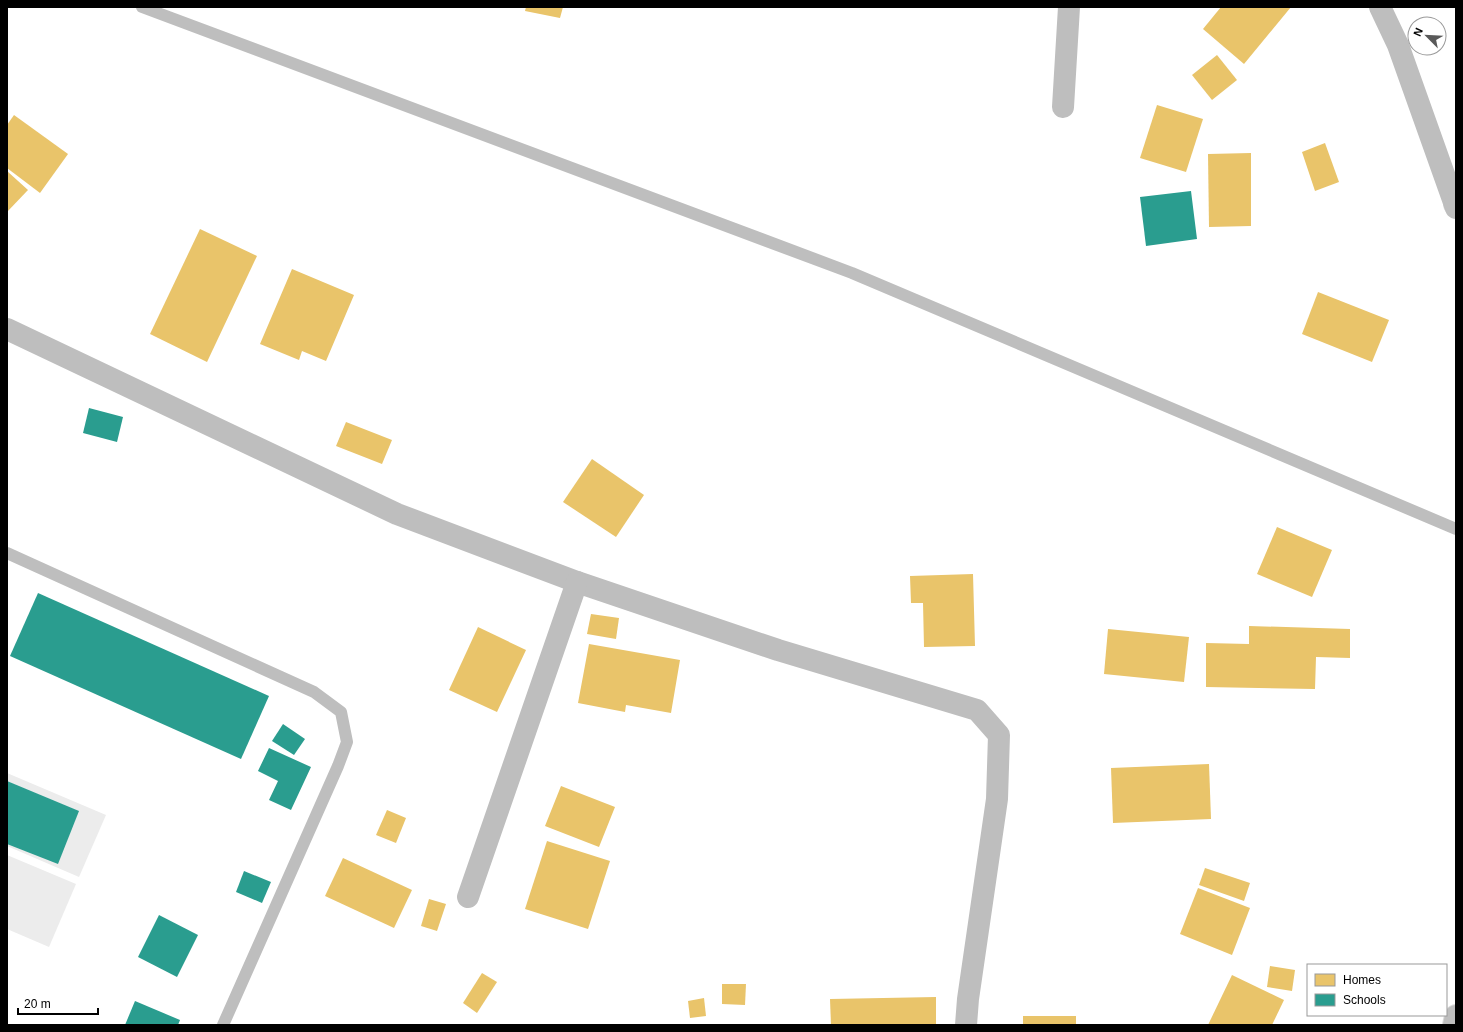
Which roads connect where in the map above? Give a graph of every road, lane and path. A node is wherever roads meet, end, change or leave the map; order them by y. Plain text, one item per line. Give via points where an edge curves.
1 (142, 7) edge
2 (1069, 7) edge
3 (1380, 7) edge
4 (1063, 107) dead end
5 (1456, 205) edge
6 (7, 329) edge
7 (1456, 529) edge
8 (7, 553) edge
9 (577, 582) junction
10 (468, 897) dead end
11 (1456, 1016) edge
12 (223, 1025) edge
13 (966, 1025) edge
14 (1454, 1025) edge

1 - 7 lane via 852,273
2 - 4 street
3 - 5 street via 1398,45
6 - 9 street via 397,514
8 - 12 lane via 314,692 341,712 347,742 338,766
9 - 10 street
9 - 13 street via 778,650 977,710 999,735 998,800
11 - 14 street

